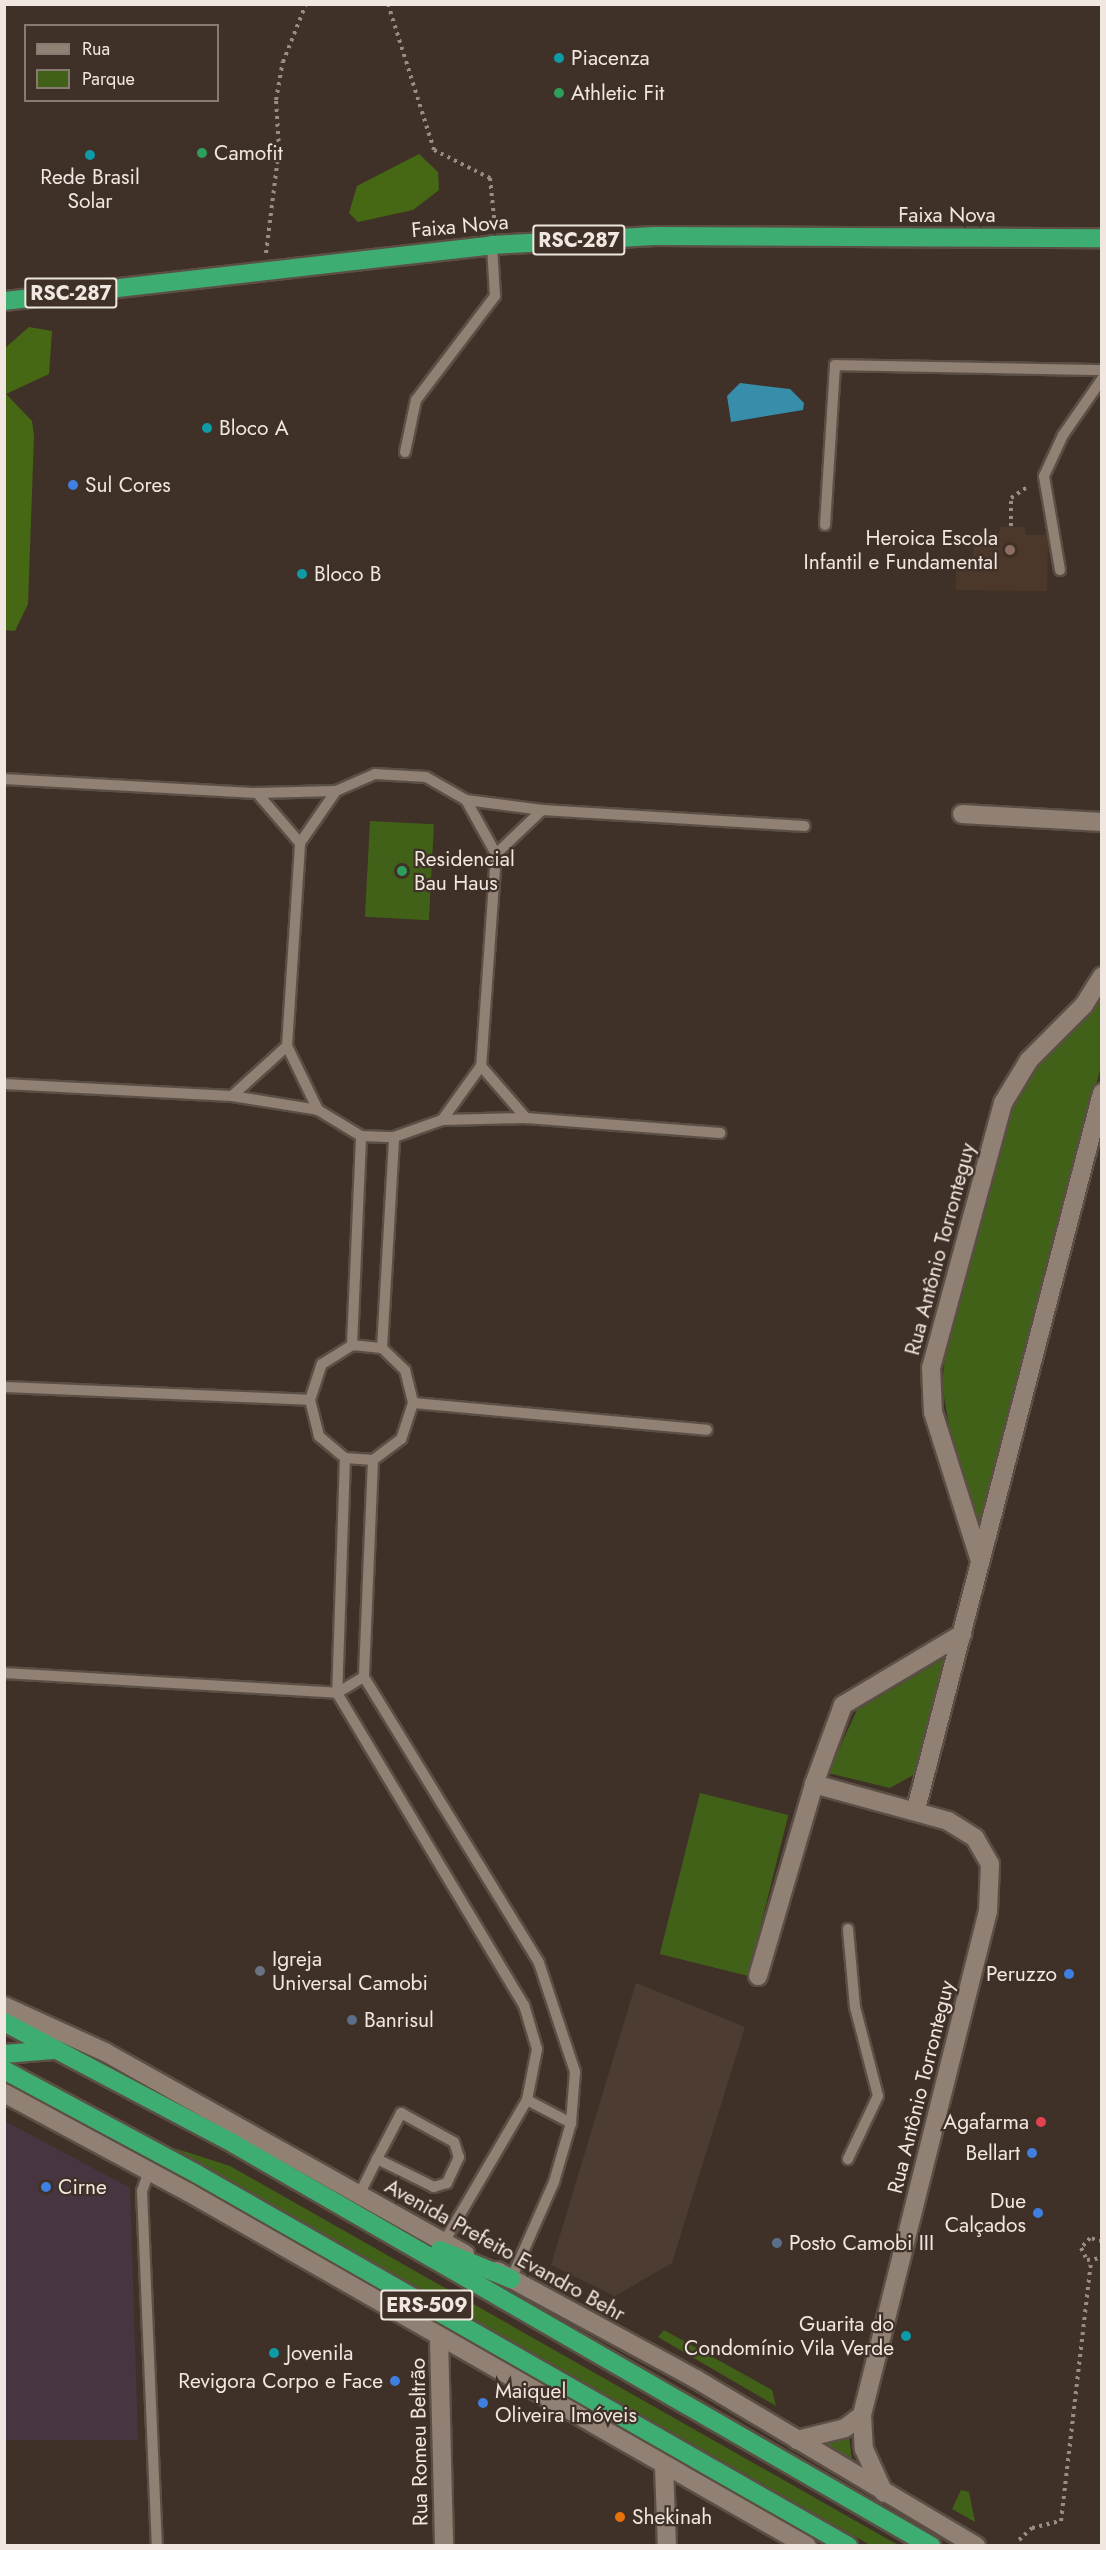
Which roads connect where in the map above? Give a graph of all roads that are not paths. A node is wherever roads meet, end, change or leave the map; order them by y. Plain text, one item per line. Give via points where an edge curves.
1 (1101, 238) edge
2 (492, 244) junction
3 (7, 296) edge
4 (1101, 370) edge
5 (1101, 379) edge
6 (405, 452) dead end
7 (825, 525) dead end
8 (1060, 570) dead end
9 (4, 779) edge
10 (336, 791) junction
11 (256, 793) junction
12 (466, 800) junction
13 (542, 810) junction
14 (962, 814) dead end
15 (1101, 822) edge
16 (805, 826) dead end
17 (300, 843) junction
18 (496, 854) junction
19 (1101, 976) edge
20 (287, 1046) junction
21 (481, 1066) junction
22 (4, 1084) edge
23 (1101, 1094) edge
24 (232, 1096) junction
25 (318, 1110) junction
26 (526, 1118) junction
27 (442, 1120) junction
28 (720, 1133) dead end
29 (361, 1136) junction
30 (394, 1137) junction
31 (352, 1345) junction
32 (382, 1348) junction
33 (4, 1387) edge
34 (310, 1400) junction
35 (413, 1403) junction
36 (706, 1430) dead end
37 (345, 1458) junction
38 (373, 1460) junction
39 (980, 1563) junction
40 (962, 1634) junction
41 (4, 1673) edge
42 (364, 1677) junction
43 (337, 1693) junction
44 (814, 1784) junction
45 (916, 1809) junction
46 (848, 1929) dead end
47 (758, 1976) dead end
48 (4, 2006) edge
49 (4, 2022) edge
50 (61, 2050) junction
51 (4, 2054) edge
52 (4, 2070) edge
53 (4, 2093) edge
54 (527, 2100) junction
55 (571, 2123) junction
56 (377, 2159) junction
57 (848, 2159) dead end
58 (149, 2171) junction
59 (359, 2195) junction
60 (370, 2221) junction
61 (444, 2242) junction
62 (511, 2279) junction
63 (439, 2338) junction
64 (862, 2415) junction
65 (797, 2440) junction
66 (664, 2466) junction
67 (884, 2493) junction
68 (158, 2546) edge
69 (444, 2546) edge
70 (667, 2546) edge
71 (807, 2546) edge
72 (848, 2546) edge
73 (931, 2546) edge
74 (976, 2546) edge

1 - 2 highway, Faixa Nova / RSC-287 via 655,236
2 - 3 highway, Faixa Nova / RSC-287 via 248,274
2 - 6 lane via 495,296 416,400
4 - 7 lane via 835,365
5 - 8 lane via 1063,435 1044,476
9 - 11 lane
10 - 11 lane
10 - 12 lane via 375,774 426,777
10 - 17 lane
11 - 17 lane
12 - 13 lane
12 - 18 lane
13 - 16 lane
13 - 18 lane
14 - 15 street
17 - 20 lane
18 - 21 lane
19 - 39 street, Rua Antônio Torronteguy via 1084,1005 1029,1060 1003,1102 932,1368 933,1412
20 - 24 lane
20 - 25 lane
21 - 26 lane
21 - 27 lane
22 - 24 lane
23 - 39 street
24 - 25 lane
25 - 29 lane
26 - 27 lane
26 - 28 lane
27 - 30 lane
29 - 30 lane
29 - 31 lane
30 - 32 lane
31 - 32 lane
31 - 34 lane via 322,1364
32 - 35 lane via 405,1370
33 - 34 lane
34 - 37 lane via 319,1436
35 - 36 lane
35 - 38 lane via 401,1439
37 - 38 lane
37 - 43 lane
38 - 42 lane
39 - 40 street
40 - 44 street via 843,1706
40 - 45 street
41 - 43 lane
42 - 43 lane
42 - 55 lane via 539,1963 575,2072
43 - 54 lane via 524,2005 537,2049
44 - 45 street, Rua Antônio Torronteguy
44 - 47 street
45 - 64 street, Rua Antônio Torronteguy via 975,1838 990,1863 992,1886
46 - 57 lane via 855,2007 878,2096
48 - 59 street, Avenida Prefeito Evandro Behr / ERS-509 via 105,2052
49 - 50 highway, Avenida Prefeito Evandro Behr / ERS-509
50 - 51 highway
50 - 60 highway, Avenida Prefeito Evandro Behr / ERS-509
52 - 72 highway, ERS-509 via 197,2174
53 - 58 street, ERS-509
54 - 55 lane
54 - 61 lane
55 - 62 lane via 554,2182
56 - 56 lane via 434,2187 447,2183 459,2157 454,2142 401,2113
56 - 59 lane
58 - 63 street, ERS-509
58 - 68 lane via 142,2190
59 - 61 street, Avenida Prefeito Evandro Behr / ERS-509
60 - 62 highway, ERS-509
60 - 73 highway, Avenida Prefeito Evandro Behr / ERS-509
61 - 62 street, Avenida Prefeito Evandro Behr / ERS-509
62 - 65 street, Avenida Prefeito Evandro Behr / ERS-509
63 - 66 street, ERS-509
63 - 69 street, Rua Romeu Beltrão
64 - 65 street via 845,2428
64 - 67 street, Rua Antônio Torronteguy via 864,2449
65 - 67 street, Avenida Prefeito Evandro Behr / ERS-509
66 - 70 street
66 - 71 street, ERS-509
67 - 74 street, Avenida Prefeito Evandro Behr / ERS-509

